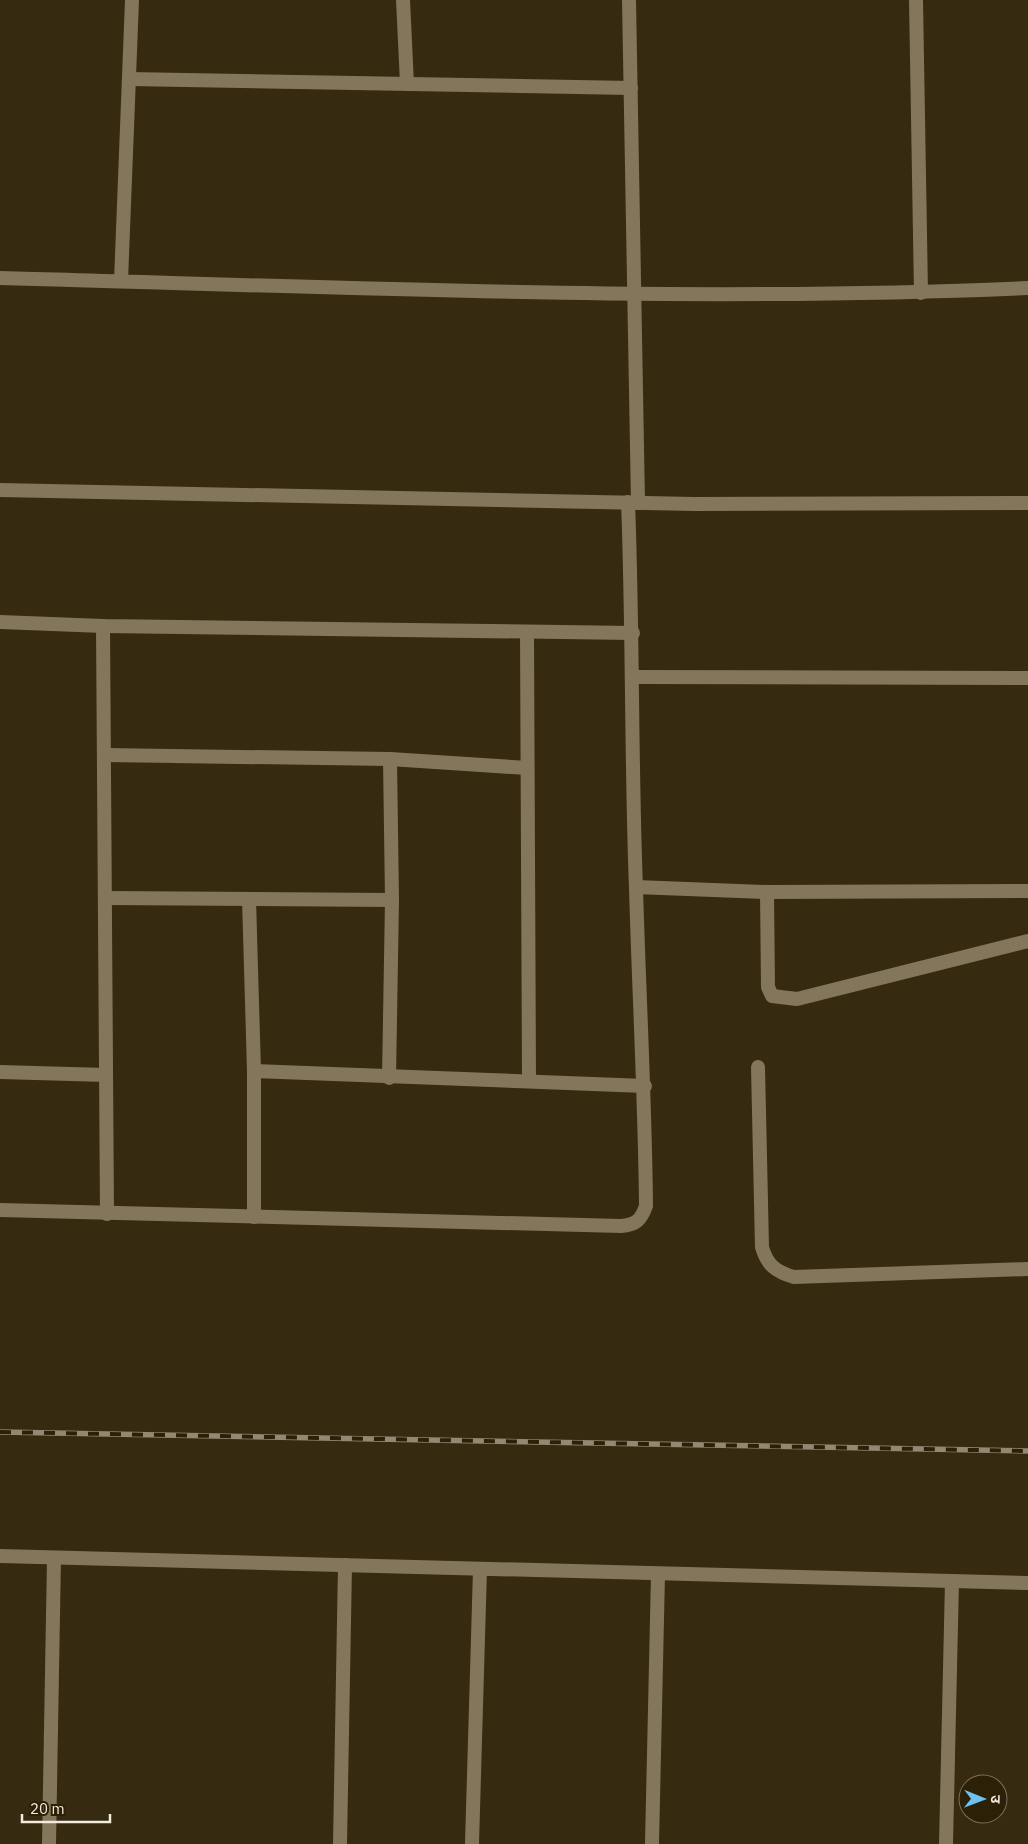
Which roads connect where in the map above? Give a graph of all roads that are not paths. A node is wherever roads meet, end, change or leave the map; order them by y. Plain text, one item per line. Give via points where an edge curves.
1 (132, 0) edge
2 (403, 0) edge
3 (629, 0) edge
4 (916, 0) edge
5 (129, 79) junction
6 (407, 84) junction
7 (631, 88) junction
8 (0, 278) edge
9 (121, 281) junction
10 (1028, 288) edge
11 (921, 293) junction
12 (634, 294) junction
13 (0, 490) edge
14 (633, 503) junction
15 (1028, 503) edge
16 (0, 622) edge
17 (103, 626) junction
18 (527, 632) junction
19 (633, 633) junction
20 (634, 677) junction
21 (1028, 678) edge
22 (104, 755) junction
23 (390, 759) junction
24 (527, 768) junction
25 (636, 887) junction
26 (1028, 890) edge
27 (767, 892) junction
28 (105, 898) junction
29 (250, 899) junction
30 (392, 900) junction
31 (1028, 941) edge
32 (758, 1067) dead end
33 (254, 1071) junction
34 (0, 1072) edge
35 (106, 1075) junction
36 (389, 1078) junction
37 (529, 1081) junction
38 (645, 1086) junction
39 (0, 1210) edge
40 (107, 1214) junction
41 (254, 1217) junction
42 (1028, 1269) edge
43 (0, 1556) edge
44 (54, 1558) junction
45 (345, 1565) junction
46 (480, 1569) junction
47 (658, 1574) junction
48 (952, 1581) junction
49 (1028, 1583) edge
50 (49, 1844) edge
51 (340, 1844) edge
52 (472, 1844) edge
53 (652, 1844) edge
54 (946, 1844) edge

1 - 5 street
2 - 6 street
3 - 7 street
4 - 11 street
5 - 6 street
5 - 9 street
6 - 7 street
7 - 12 street
8 - 9 street
9 - 12 street
10 - 11 street
11 - 12 street
12 - 14 street
13 - 14 street
14 - 15 street
14 - 19 street
16 - 17 street
17 - 18 street
17 - 22 street
18 - 19 street
18 - 24 street
19 - 20 street
20 - 21 street
20 - 25 street
22 - 23 street
22 - 28 street
23 - 24 street
23 - 30 street
24 - 37 street
25 - 27 street
25 - 38 street
26 - 27 street
27 - 31 street via 768,988 772,996 784,999 797,999
28 - 29 street
28 - 35 street
29 - 30 street
29 - 33 street
30 - 36 street
32 - 42 street via 762,1247 772,1268 794,1277
33 - 36 street
33 - 41 street
34 - 35 street
35 - 40 street
36 - 37 street
37 - 38 street
38 - 41 street via 646,1206 642,1216 630,1226
39 - 40 street
40 - 41 street
43 - 44 street
44 - 45 street
44 - 50 street
45 - 46 street
45 - 51 street
46 - 47 street
46 - 52 street
47 - 48 street
47 - 53 street
48 - 49 street
48 - 54 street

